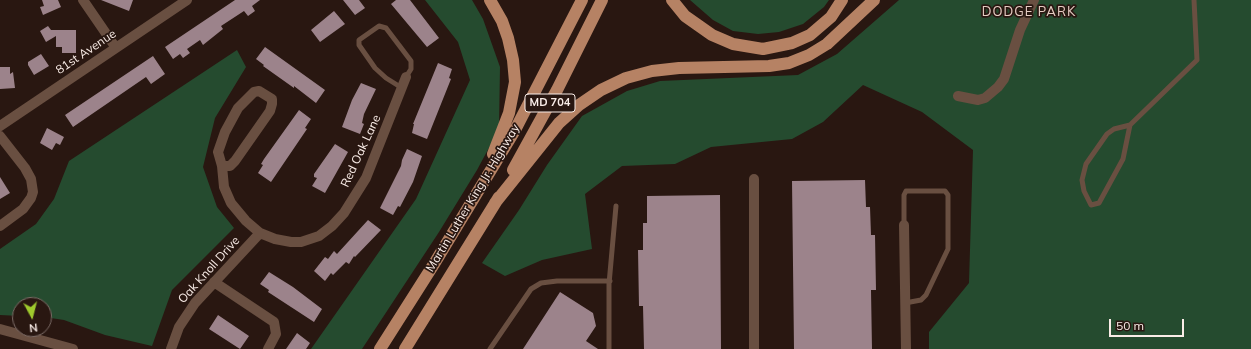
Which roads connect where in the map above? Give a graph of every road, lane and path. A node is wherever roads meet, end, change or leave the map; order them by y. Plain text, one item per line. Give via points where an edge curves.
1 (83, 0) edge
2 (187, 0) edge
3 (490, 0) edge
4 (582, 0) edge
5 (602, 0) edge
6 (672, 0) edge
7 (842, 0) edge
8 (874, 0) edge
9 (1034, 0) edge
10 (1194, 0) edge
11 (116, 48) junction
12 (406, 77) joint
13 (402, 88) junction
14 (958, 96) dead end
15 (1130, 125) junction
16 (0, 126) edge
17 (0, 136) edge
18 (222, 166) junction
19 (754, 179) dead end
20 (475, 195) junction
21 (495, 203) junction
22 (616, 206) dead end
23 (904, 225) joint
24 (0, 226) edge
25 (260, 233) junction
26 (214, 282) junction
27 (610, 282) junction
28 (905, 303) junction
29 (0, 330) edge
30 (73, 349) edge
31 (172, 349) edge
32 (268, 349) edge
33 (380, 349) edge
34 (404, 349) edge
35 (490, 349) edge
36 (609, 349) edge
37 (754, 349) edge
38 (906, 349) edge

1 - 11 street
2 - 11 street, 81st Avenue
3 - 20 main road via 508,38 515,82 507,121
4 - 20 main road, Martin Luther King Jr. Highway / MD 704 via 514,132
5 - 21 main road, Martin Luther King Jr. Highway / MD 704 via 561,83
6 - 7 main road via 685,16 712,35 733,44 763,49 792,44 810,35 831,17
8 - 21 main road via 827,44 789,63 652,71 626,78 601,90 559,123
9 - 14 street via 1020,30 1004,79 998,87 985,98 978,100
10 - 15 lane via 1197,60
11 - 16 street, 81st Avenue
12 - 13 street, Red Oak Lane
12 - 13 lane via 411,69 411,61 386,28 379,26 359,40 359,46 375,68
13 - 25 street, Red Oak Lane via 366,178 337,221 319,236 301,242 282,241
15 - 15 lane via 1123,159 1099,203 1091,205 1083,186 1086,164 1106,134
17 - 24 street via 25,168 31,179 32,192 24,209
18 - 18 street via 230,166 235,161 270,111 272,99 265,93 254,92 238,108 230,121 218,152
18 - 25 street via 224,187 231,203
19 - 37 street
20 - 33 main road, Martin Luther King Jr. Highway / MD 704
21 - 34 main road, Martin Luther King Jr. Highway / MD 704
22 - 27 lane
23 - 28 street
23 - 28 lane via 906,191 945,191 948,195 948,249 926,295 921,300
25 - 26 street, Oak Knoll Drive
26 - 31 street, Oak Knoll Drive via 183,320
26 - 32 street via 274,322 276,334
27 - 35 lane via 541,283 531,289
27 - 36 lane
28 - 38 street
29 - 30 street

